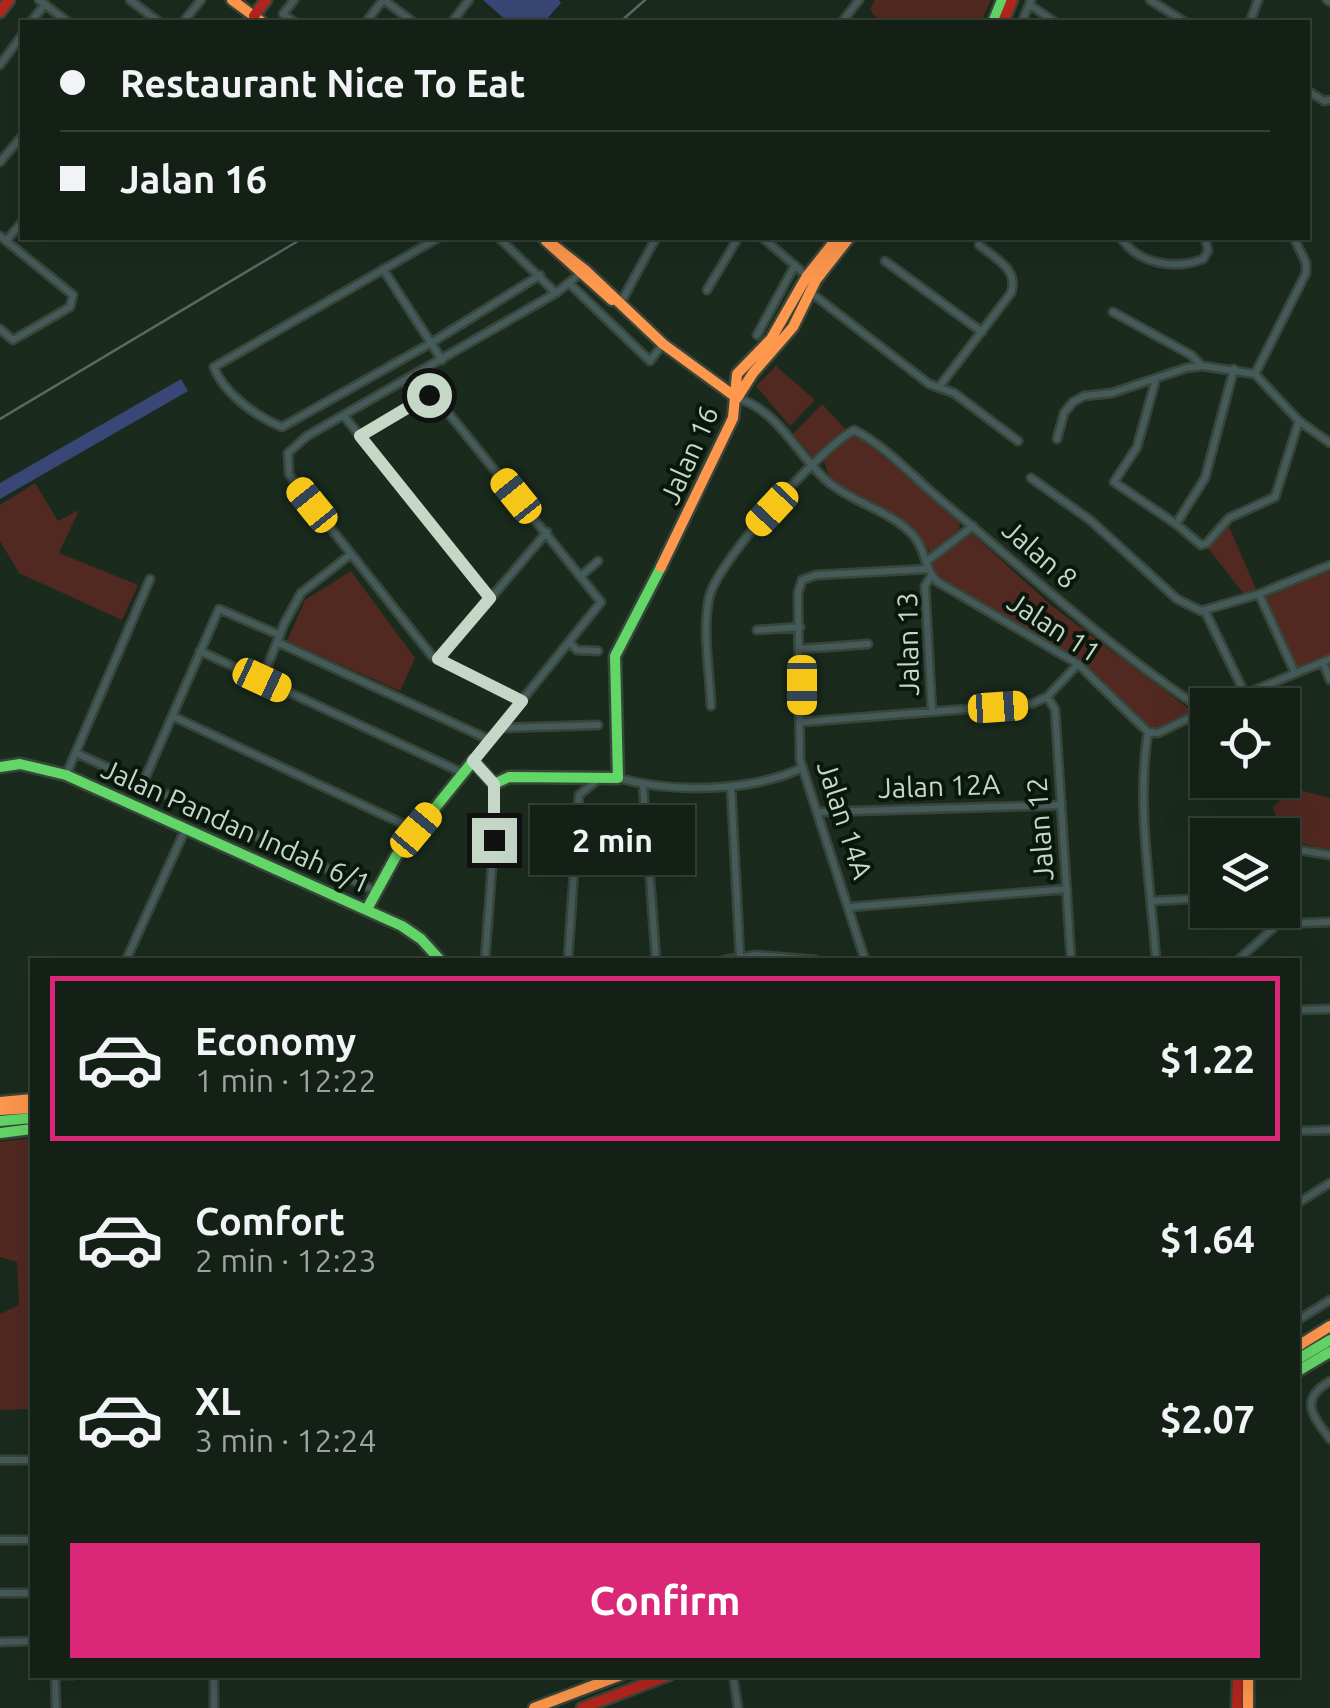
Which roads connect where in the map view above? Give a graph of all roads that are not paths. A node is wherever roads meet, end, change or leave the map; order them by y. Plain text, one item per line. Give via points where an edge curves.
1 (9, 0) edge
2 (130, 0) edge
3 (200, 0) edge
4 (232, 0) edge
5 (266, 0) edge
6 (294, 0) edge
7 (384, 0) edge
8 (470, 0) edge
9 (859, 0) edge
10 (1150, 0) edge
11 (42, 2) edge
12 (1030, 2) edge
13 (0, 12) edge
14 (258, 19) edge
15 (65, 20) edge
16 (157, 20) edge
17 (185, 20) edge
18 (291, 20) edge
19 (368, 20) edge
20 (410, 20) edge
21 (454, 20) edge
22 (844, 20) edge
23 (1052, 20) edge
24 (1182, 20) edge
25 (20, 37) edge
26 (0, 65) edge
27 (20, 138) edge
28 (0, 162) edge
29 (3, 238) edge
30 (434, 240) edge
31 (501, 240) edge
32 (546, 240) edge
33 (655, 240) edge
34 (737, 240) edge
35 (764, 240) edge
36 (835, 240) edge
37 (848, 240) edge
38 (1123, 240) edge
39 (1205, 240) edge
40 (1295, 240) edge
41 (978, 245) dead end
42 (886, 261) dead end
43 (795, 266) junction
44 (383, 269) junction
45 (583, 272) junction
46 (540, 275) junction
47 (807, 276) junction
48 (569, 282) junction
49 (707, 290) dead end
50 (556, 292) junction
51 (810, 292) junction
52 (618, 303) junction
53 (1113, 312) dead end
54 (0, 329) edge
55 (982, 332) junction
56 (757, 335) dead end
57 (431, 343) junction
58 (664, 344) junction
59 (442, 360) junction
60 (1202, 366) junction
61 (1234, 369) junction
62 (737, 374) junction
63 (1255, 374) junction
64 (705, 378) junction
65 (1156, 379) junction
66 (939, 387) junction
67 (737, 398) junction
68 (344, 416) junction
69 (1299, 421) junction
70 (360, 436) junction
71 (1057, 439) dead end
72 (1018, 440) dead end
73 (1330, 443) edge
74 (813, 466) junction
75 (1032, 478) dead end
76 (1176, 524) junction
77 (972, 526) junction
78 (547, 532) junction
79 (351, 554) junction
80 (598, 561) dead end
81 (1330, 565) edge
82 (929, 569) junction
83 (581, 576) junction
84 (150, 579) dead end
85 (1260, 594) junction
86 (490, 598) junction
87 (1204, 611) junction
88 (800, 627) junction
89 (757, 630) dead end
90 (278, 638) junction
91 (570, 644) junction
92 (868, 644) dead end
93 (801, 649) junction
94 (598, 650) dead end
95 (200, 651) junction
96 (438, 659) junction
97 (1326, 660) edge
98 (1078, 664) junction
99 (1294, 673) junction
100 (262, 680) junction
101 (1330, 680) edge
102 (1241, 688) edge
103 (1258, 688) edge
104 (1047, 697) junction
105 (1190, 700) edge
106 (522, 701) junction
107 (712, 706) dead end
108 (932, 712) junction
109 (172, 716) junction
110 (1190, 716) edge
111 (802, 722) junction
112 (598, 725) dead end
113 (500, 728) junction
114 (1150, 732) junction
115 (490, 740) junction
116 (76, 753) junction
117 (473, 761) junction
118 (0, 767) edge
119 (802, 768) junction
120 (463, 773) junction
121 (66, 775) junction
122 (601, 778) junction
123 (618, 778) junction
124 (142, 783) junction
125 (494, 784) junction
126 (644, 785) junction
127 (731, 786) junction
128 (1061, 806) junction
129 (819, 812) junction
130 (185, 830) junction
131 (416, 830) junction
132 (1300, 848) edge
133 (1330, 855) edge
134 (1067, 888) junction
135 (376, 891) junction
136 (1190, 899) edge
137 (1152, 902) junction
138 (850, 907) junction
139 (367, 909) junction
140 (1330, 922) edge
141 (740, 957) junction
142 (127, 958) edge
143 (438, 958) edge
144 (485, 958) edge
145 (568, 958) edge
146 (656, 958) edge
147 (735, 958) edge
148 (765, 958) edge
149 (864, 958) edge
150 (1071, 958) edge
151 (1156, 958) edge
152 (1240, 958) edge
153 (1300, 1010) edge
154 (1330, 1010) edge
155 (30, 1099) edge
156 (0, 1102) edge
157 (30, 1108) edge
158 (0, 1110) edge
159 (30, 1118) edge
160 (0, 1121) edge
161 (30, 1129) edge
162 (1330, 1130) edge
163 (1300, 1131) edge
164 (0, 1134) edge
165 (1330, 1183) edge
166 (1300, 1202) edge
167 (1330, 1300) edge
168 (1300, 1319) edge
169 (1330, 1326) edge
170 (1330, 1340) edge
171 (1300, 1345) edge
172 (1330, 1352) edge
173 (1300, 1358) edge
174 (1300, 1370) edge
175 (1330, 1382) edge
176 (1330, 1440) edge
177 (0, 1460) edge
178 (30, 1460) edge
179 (0, 1540) edge
180 (30, 1540) edge
181 (0, 1593) edge
182 (30, 1593) edge
183 (30, 1641) edge
184 (0, 1642) edge
185 (55, 1678) edge
186 (214, 1678) edge
187 (614, 1678) edge
188 (660, 1678) edge
189 (734, 1678) edge
190 (1238, 1678) edge
191 (1248, 1678) edge
192 (56, 1708) edge
193 (214, 1708) edge
194 (534, 1708) edge
195 (582, 1708) edge
196 (738, 1708) edge
197 (1238, 1708) edge
198 (1248, 1708) edge

1 - 13 main road
2 - 16 street
3 - 17 street
4 - 14 main road
5 - 14 main road
6 - 18 street via 283,14
7 - 19 street
7 - 20 street
8 - 21 street
9 - 22 street
10 - 24 street
11 - 15 street
12 - 23 street
25 - 26 street
27 - 28 street
29 - 54 street via 73,301 13,340
30 - 44 street
31 - 46 street
32 - 45 main road
33 - 52 street
34 - 49 street
35 - 43 street
36 - 47 main road
37 - 51 main road
38 - 39 street via 1138,254 1184,266 1206,256
40 - 63 street via 1306,273
41 - 55 street via 1012,272 1014,282
42 - 55 street
43 - 47 street
43 - 56 street
44 - 57 street
44 - 57 street via 214,367 219,381 282,426
45 - 48 street
45 - 52 main road
46 - 50 street
46 - 57 street
47 - 62 main road via 771,339
48 - 50 street
48 - 58 street via 650,361
50 - 59 street
51 - 66 street
51 - 67 main road via 793,327
52 - 58 main road
53 - 60 street
55 - 66 street
57 - 59 street
58 - 64 main road
59 - 68 street
60 - 61 street
60 - 65 street
61 - 63 street
61 - 76 street via 1205,478
62 - 64 main road
62 - 67 main road
63 - 69 street
64 - 67 main road
65 - 71 street via 1073,402
65 - 76 street via 1137,446 1114,482
66 - 72 street
67 - 74 street, Jalan 16 via 760,406
67 - 123 main road, Jalan 16 via 694,504 615,656
68 - 70 street
68 - 79 street via 288,453 295,483
69 - 73 street
69 - 76 street via 1275,497 1229,518 1204,545
70 - 78 street via 433,394
70 - 86 street
74 - 77 street, Jalan 8 via 849,432 858,432
74 - 82 street, Jalan 16 via 904,526
74 - 107 street via 740,545 712,588
75 - 87 street via 1178,599
77 - 82 street
77 - 105 street, Jalan 8
78 - 83 street
78 - 86 street
79 - 90 street via 301,593
79 - 96 street
80 - 83 street
81 - 85 street
82 - 88 street, Jalan 14A via 802,580
82 - 98 street, Jalan 11
82 - 108 street, Jalan 13
83 - 91 street via 601,602
84 - 116 street
85 - 87 street
85 - 99 street
86 - 96 street
87 - 102 street
88 - 89 street
88 - 93 street, Jalan 14A
90 - 95 street via 219,609
90 - 100 street
90 - 115 street
91 - 94 street
91 - 106 street
92 - 93 street
93 - 111 street, Jalan 14A
95 - 100 street
95 - 109 street
96 - 106 street
97 - 99 street
97 - 101 street
98 - 104 street
98 - 114 street, Jalan 11
99 - 103 street
100 - 120 street
104 - 108 street, Jalan 13
104 - 128 street, Jalan 12 via 1055,710
106 - 113 street
108 - 111 street, Jalan 13
109 - 124 street
109 - 131 street
110 - 114 street
111 - 119 street, Jalan 14A
112 - 113 street
113 - 115 street
114 - 137 street via 1144,757
115 - 117 street
116 - 121 street
116 - 124 street
117 - 120 main road
117 - 125 main road
118 - 121 main road, Jalan Pandan Indah 6/1 via 20,764
119 - 127 street via 772,781
119 - 129 street, Jalan 14A
120 - 131 main road
121 - 130 main road, Jalan Pandan Indah 6/1
122 - 123 main road
122 - 125 main road via 509,778
122 - 145 street via 579,795
123 - 126 street
124 - 135 street
125 - 144 street
126 - 127 street
126 - 146 street
127 - 141 street
128 - 129 street, Jalan 12A
128 - 134 street, Jalan 12
129 - 138 street, Jalan 14A
130 - 139 main road, Jalan Pandan Indah 6/1
130 - 142 street
131 - 135 main road
132 - 133 street
134 - 138 street
134 - 150 street, Jalan 12
135 - 139 main road
136 - 137 street
137 - 151 street
138 - 149 street, Jalan 14A
139 - 143 main road, Jalan Pandan Indah 6/1 via 421,939
140 - 152 street via 1278,924
141 - 147 street
141 - 148 street
153 - 154 street
155 - 156 main road
157 - 158 main road
159 - 160 main road
161 - 164 main road
162 - 163 street
165 - 166 street
167 - 168 street
169 - 171 main road
170 - 173 main road
172 - 174 main road
175 - 176 street via 1311,1399
177 - 178 street
179 - 180 street
181 - 182 street
183 - 184 street
185 - 192 street
186 - 193 street
187 - 194 main road
188 - 195 main road
189 - 196 street
190 - 197 main road
191 - 198 main road

